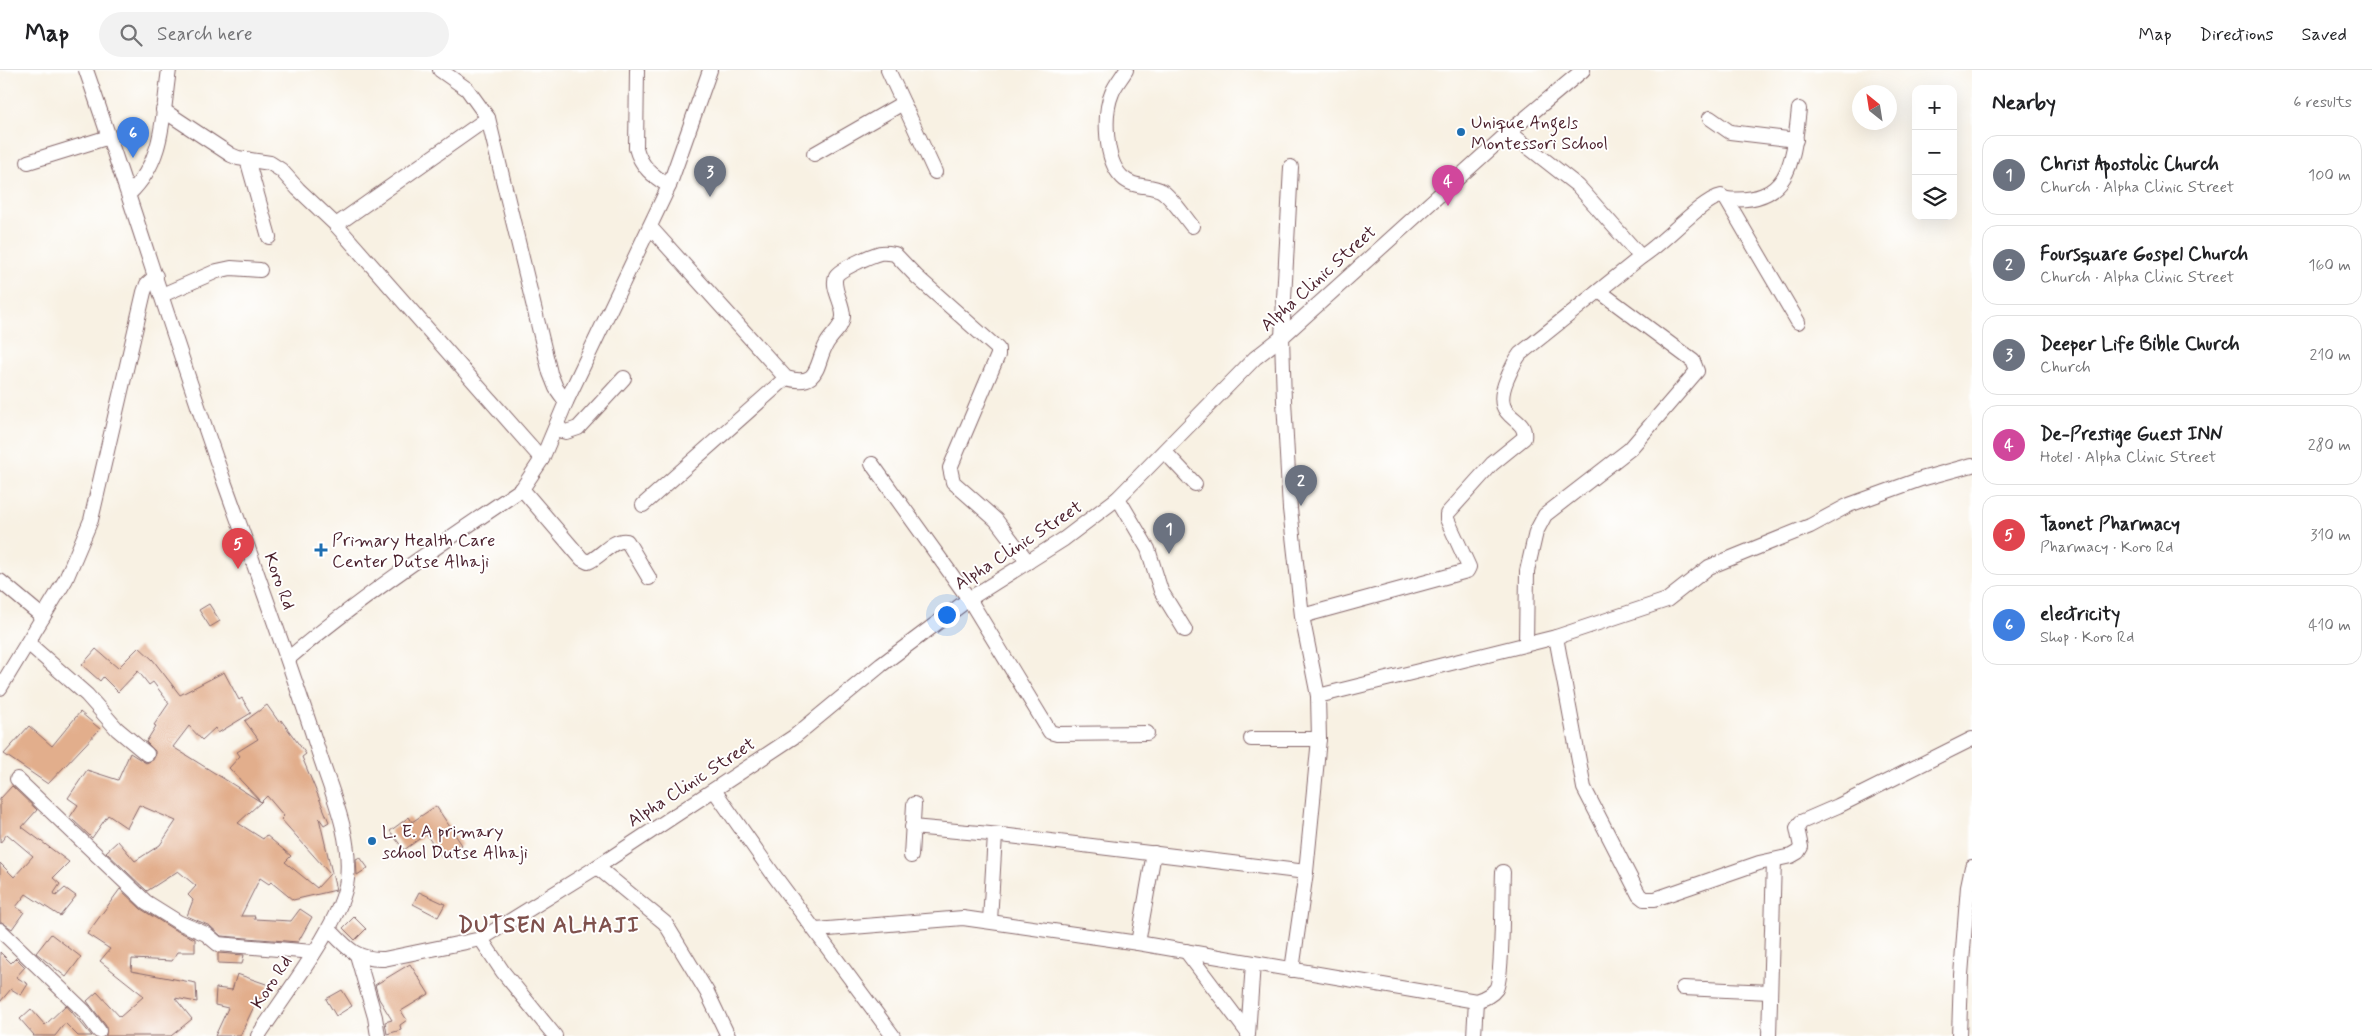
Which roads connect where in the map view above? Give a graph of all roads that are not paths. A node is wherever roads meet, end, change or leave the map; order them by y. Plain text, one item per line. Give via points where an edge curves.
1 (86, 70) edge
2 (169, 70) edge
3 (440, 70) edge
4 (637, 70) edge
5 (710, 70) edge
6 (888, 70) edge
7 (1126, 70) edge
8 (1563, 70) edge
9 (1583, 70) edge
10 (1562, 86) junction
11 (903, 103) junction
12 (163, 110) junction
13 (1800, 110) dead end
14 (488, 118) junction
15 (1710, 118) dead end
16 (1509, 132) junction
17 (109, 137) junction
18 (1796, 140) junction
19 (814, 154) dead end
20 (248, 160) junction
21 (28, 162) dead end
22 (1291, 167) dead end
23 (935, 172) dead end
24 (669, 186) junction
25 (129, 194) junction
26 (1726, 199) junction
27 (336, 225) junction
28 (1192, 226) dead end
29 (650, 227) junction
30 (269, 237) dead end
31 (1641, 257) junction
32 (260, 270) dead end
33 (156, 276) junction
34 (1599, 291) junction
35 (162, 295) junction
36 (1798, 322) dead end
37 (1282, 337) junction
38 (624, 378) dead end
39 (786, 378) junction
40 (566, 402) junction
41 (556, 424) junction
42 (1165, 452) junction
43 (542, 459) junction
44 (872, 464) dead end
45 (1972, 465) edge
46 (1195, 484) dead end
47 (522, 490) junction
48 (1118, 498) junction
49 (643, 505) dead end
50 (1028, 562) junction
51 (649, 578) dead end
52 (0, 581) edge
53 (969, 599) junction
54 (1302, 616) junction
55 (44, 617) junction
56 (1184, 630) dead end
57 (1556, 637) junction
58 (28, 643) junction
59 (1526, 644) junction
60 (288, 658) junction
61 (0, 688) edge
62 (1318, 696) junction
63 (1147, 733) dead end
64 (1319, 739) junction
65 (1972, 739) edge
66 (1251, 740) dead end
67 (147, 754) dead end
68 (17, 779) dead end
69 (714, 790) junction
70 (914, 804) dead end
71 (912, 827) junction
72 (995, 835) junction
73 (1154, 853) junction
74 (911, 856) dead end
75 (1774, 860) junction
76 (597, 867) junction
77 (1972, 867) edge
78 (1306, 872) junction
79 (1502, 872) dead end
80 (1970, 885) edge
81 (990, 921) junction
82 (329, 929) junction
83 (0, 930) edge
84 (816, 930) junction
85 (481, 939) junction
86 (1138, 943) junction
87 (313, 952) junction
88 (1186, 952) junction
89 (357, 956) junction
90 (1253, 963) junction
91 (1292, 970) junction
92 (1683, 988) dead end
93 (1770, 992) junction
94 (1476, 1001) junction
95 (99, 1031) dead end
96 (1248, 1034) edge
97 (258, 1036) edge
98 (378, 1036) edge
99 (555, 1036) edge
100 (728, 1036) edge
101 (893, 1036) edge
102 (1474, 1036) edge
103 (1770, 1036) edge
104 (1959, 1036) edge

1 - 17 street, Koro Rd
2 - 12 street
3 - 14 street via 467,89
4 - 24 street via 636,148 639,158 653,176
5 - 24 street
6 - 11 street
7 - 28 street via 1112,93 1108,113 1111,158 1122,178 1162,192
8 - 10 street
9 - 10 street, Alpha Clinic Street
10 - 16 street, Alpha Clinic Street
11 - 19 street
11 - 23 street
12 - 20 street via 231,154
12 - 25 street via 159,145 153,163 140,184
13 - 18 street
14 - 27 street
14 - 40 street via 550,373
15 - 18 street via 1730,132
16 - 31 street via 1578,186
16 - 37 street, Alpha Clinic Street
17 - 21 street
17 - 25 street, Koro Rd
18 - 26 street via 1785,178 1771,192 1748,201
20 - 27 street via 276,166
20 - 30 street
22 - 37 street
24 - 29 street
25 - 33 street, Koro Rd
26 - 31 street via 1721,196 1709,201
26 - 36 street
27 - 43 street
29 - 39 street
29 - 40 street
31 - 34 street
32 - 35 street via 231,268 217,271
33 - 35 street, Koro Rd
33 - 55 street via 144,292 91,520 66,579
34 - 54 street via 1514,362 1501,401 1504,409 1523,428 1524,438 1492,464 1447,514 1469,567 1467,571
34 - 59 street via 1693,361 1697,370 1630,449 1545,515 1536,532 1527,571
35 - 60 street, Koro Rd
37 - 42 street, Alpha Clinic Street via 1255,358
37 - 54 street via 1290,509
38 - 41 street via 578,428 566,432
39 - 49 street
39 - 50 street via 800,380 815,375 826,345 841,326 843,315 835,283 837,275 880,253 895,254 916,277 998,349 950,475 953,482 996,520
40 - 41 street
41 - 43 street
42 - 46 street
42 - 48 street, Alpha Clinic Street
43 - 47 street
44 - 53 street
45 - 57 street via 1849,505 1810,526 1709,568 1667,600
47 - 51 street via 582,559 588,562 596,559 615,544 627,541
47 - 60 street via 338,616
48 - 50 street, Alpha Clinic Street
48 - 56 street via 1148,549 1160,591
50 - 53 street, Alpha Clinic Street
52 - 55 street
53 - 63 street via 1050,732
53 - 69 street, Alpha Clinic Street via 881,665 795,736
54 - 62 street
55 - 58 street
57 - 59 street
57 - 75 street via 1584,788 1639,895 1644,899 1655,899
58 - 61 street
58 - 67 street
59 - 62 street
60 - 82 street, Koro Rd via 346,836 346,889
62 - 64 street
64 - 66 street
64 - 78 street
65 - 75 street via 1801,822 1797,828 1801,846 1798,852
68 - 87 street via 146,902 162,913 206,934 218,944
69 - 76 street, Alpha Clinic Street
69 - 84 street via 772,874
70 - 71 street
71 - 72 street
71 - 74 street
72 - 73 street
72 - 81 street
73 - 78 street
73 - 86 street
75 - 93 street
76 - 85 street, Alpha Clinic Street
76 - 100 street via 665,923 707,992
77 - 80 street
78 - 91 street
79 - 94 street via 1497,987 1489,996
80 - 104 street via 1960,975
81 - 84 street via 963,918
81 - 86 street
82 - 87 street, Koro Rd
82 - 89 street
83 - 95 street via 84,1011
84 - 101 street
85 - 89 street, Alpha Clinic Street via 384,959
85 - 99 street via 503,972
86 - 88 street
87 - 97 street, Koro Rd
88 - 90 street
88 - 96 street
89 - 98 street
90 - 91 street
90 - 96 street
91 - 94 street
92 - 93 street
93 - 103 street
94 - 102 street

